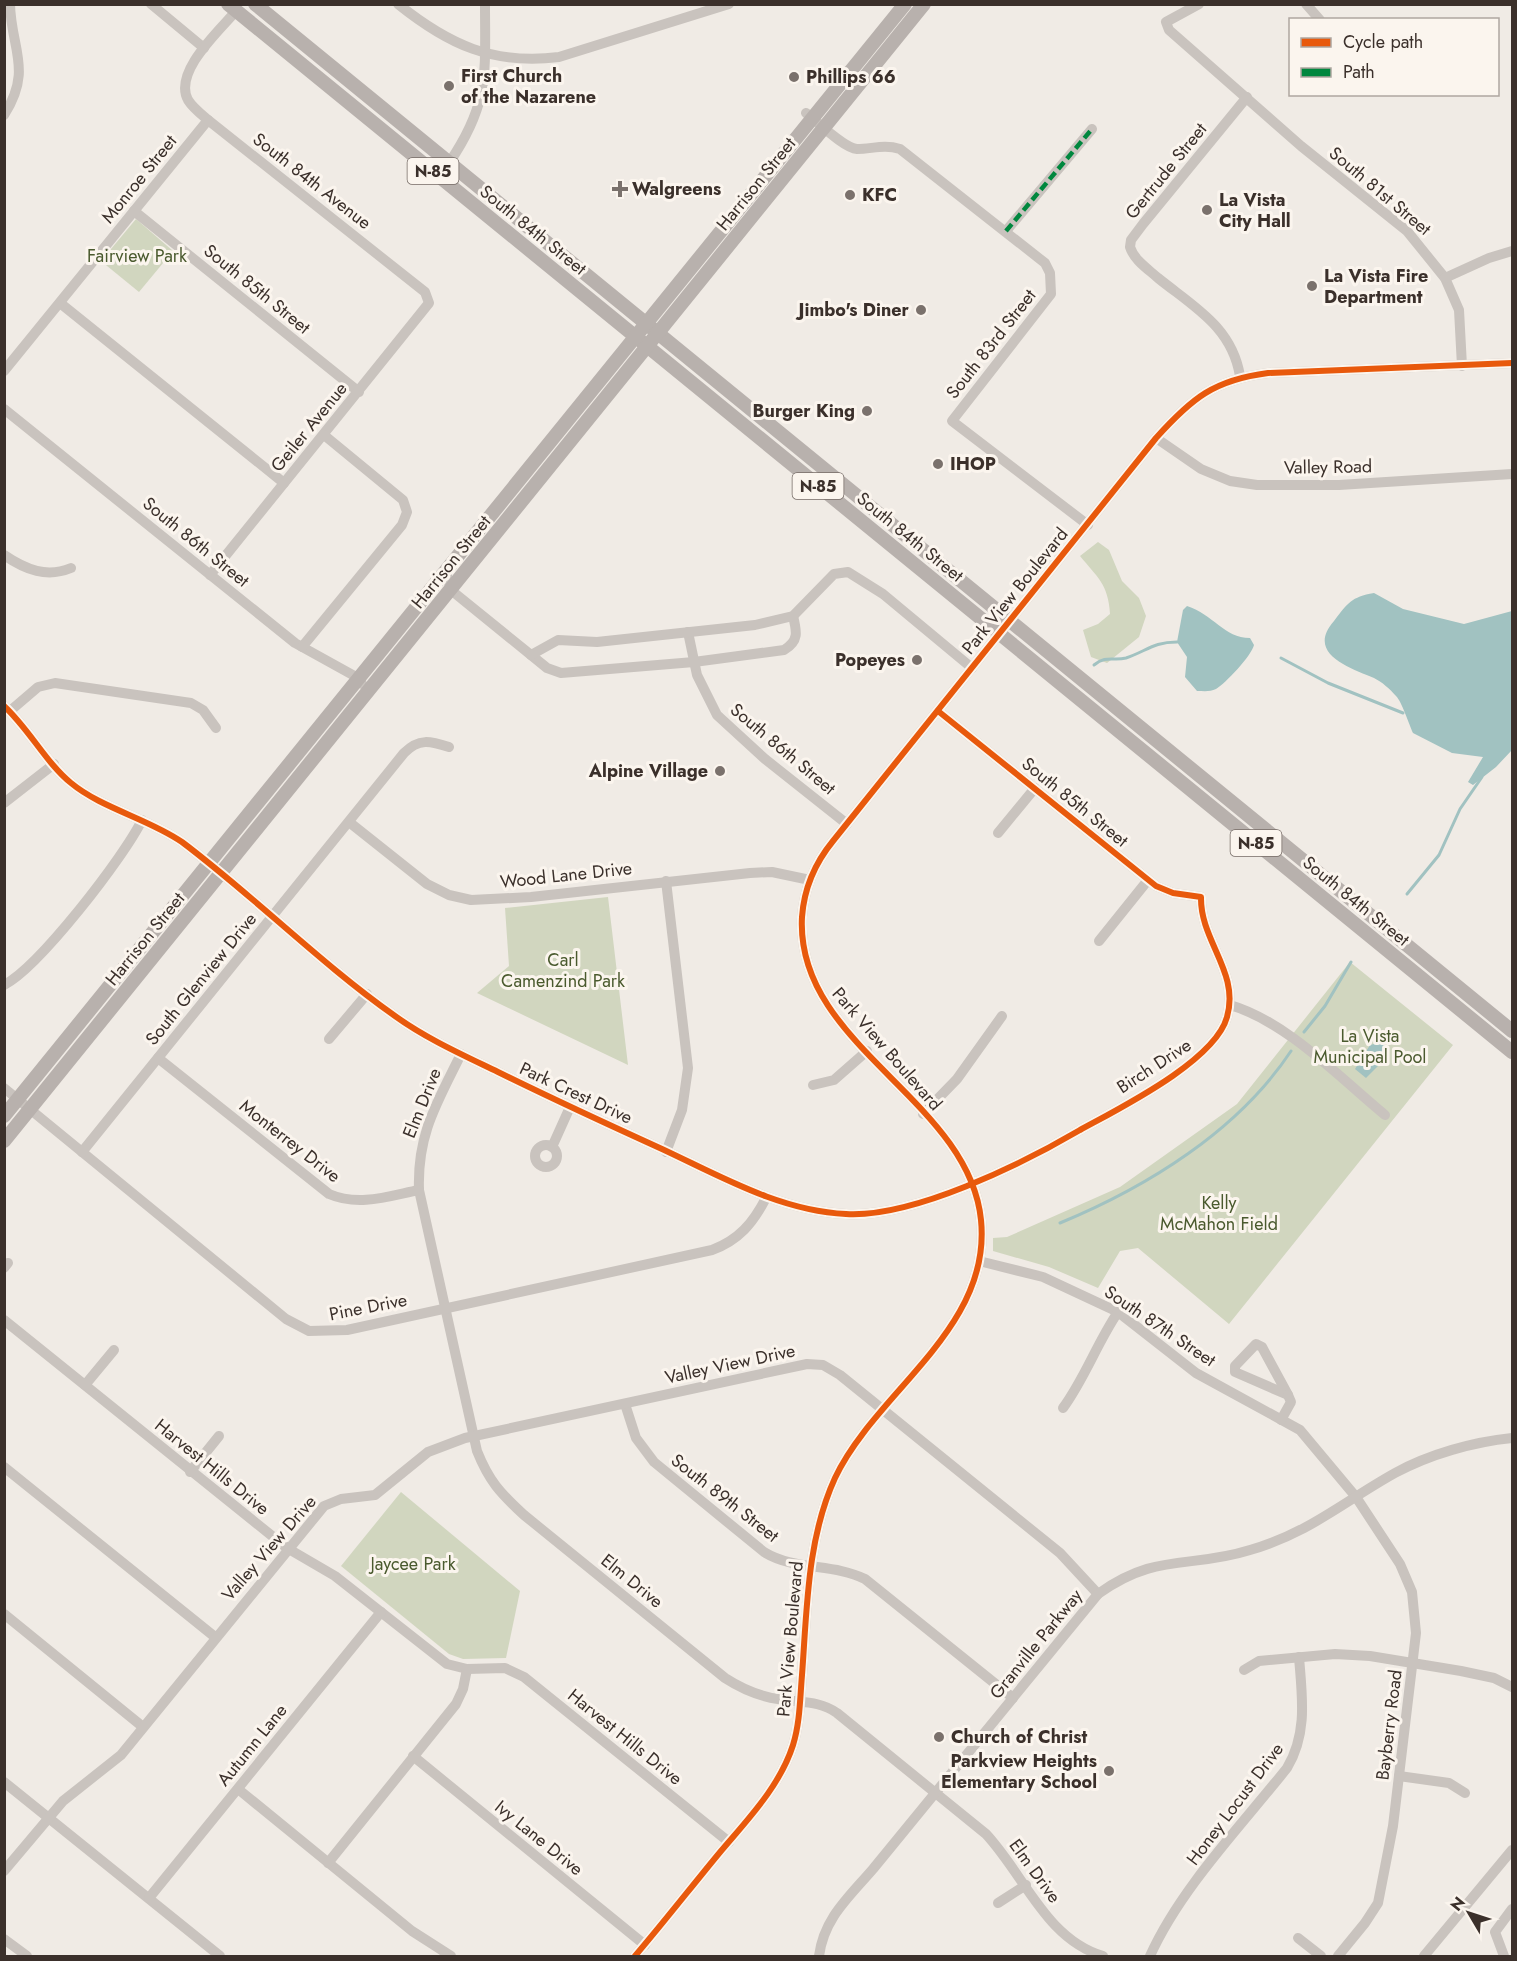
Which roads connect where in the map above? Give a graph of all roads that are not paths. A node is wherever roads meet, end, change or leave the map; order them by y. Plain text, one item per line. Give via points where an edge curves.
1 (10, 4) edge
2 (151, 4) edge
3 (255, 4) edge
4 (398, 4) edge
5 (485, 4) edge
6 (729, 4) edge
7 (904, 4) edge
8 (924, 4) edge
9 (1199, 4) edge
10 (1306, 4) edge
11 (232, 8) edge
12 (1318, 18) edge
13 (204, 48) junction
14 (485, 53) junction
15 (1247, 98) junction
16 (363, 114) junction
17 (4, 115) edge
18 (810, 115) junction
19 (208, 120) junction
20 (825, 127) junction
21 (1092, 129) dead end
22 (449, 163) junction
23 (134, 211) junction
24 (1006, 231) junction
25 (1512, 251) edge
26 (1445, 278) junction
27 (429, 298) joint
28 (60, 303) junction
29 (648, 324) junction
30 (659, 333) junction
31 (637, 337) junction
32 (648, 347) junction
33 (1512, 363) edge
34 (1462, 366) junction
35 (4, 371) edge
36 (1240, 376) junction
37 (358, 392) junction
38 (4, 409) edge
39 (324, 435) junction
40 (1156, 438) junction
41 (1512, 474) edge
42 (284, 483) junction
43 (1088, 525) junction
44 (4, 555) edge
45 (71, 568) dead end
46 (446, 573) junction
47 (210, 574) junction
48 (451, 590) junction
49 (793, 616) junction
50 (1010, 621) junction
51 (688, 633) junction
52 (1000, 634) junction
53 (302, 647) junction
54 (531, 655) junction
55 (694, 662) junction
56 (972, 668) junction
57 (360, 679) junction
58 (366, 695) junction
59 (7, 709) edge
60 (938, 711) junction
61 (216, 728) dead end
62 (449, 747) dead end
63 (54, 764) junction
64 (1035, 788) junction
65 (4, 803) edge
66 (142, 820) junction
67 (350, 822) junction
68 (847, 824) junction
69 (998, 833) dead end
70 (215, 869) junction
71 (810, 880) junction
72 (1148, 880) junction
73 (666, 881) junction
74 (1201, 897) joint
75 (273, 916) junction
76 (1099, 941) dead end
77 (4, 984) edge
78 (367, 994) junction
79 (1230, 1005) junction
80 (1002, 1016) dead end
81 (1512, 1031) edge
82 (329, 1039) dead end
83 (867, 1051) junction
84 (1512, 1052) edge
85 (460, 1054) junction
86 (158, 1058) junction
87 (813, 1085) dead end
88 (4, 1088) edge
89 (25, 1104) junction
90 (570, 1107) junction
91 (923, 1114) junction
92 (1385, 1115) dead end
93 (4, 1116) edge
94 (4, 1141) edge
95 (552, 1147) dead end
96 (82, 1152) junction
97 (666, 1152) junction
98 (972, 1182) junction
99 (419, 1190) junction
100 (766, 1198) junction
101 (980, 1261) junction
102 (445, 1308) junction
103 (1118, 1312) junction
104 (4, 1320) edge
105 (114, 1350) dead end
106 (85, 1385) junction
107 (1288, 1395) junction
108 (625, 1404) junction
109 (1063, 1408) dead end
110 (883, 1410) junction
111 (1281, 1420) junction
112 (219, 1436) dead end
113 (474, 1436) junction
114 (1512, 1438) edge
115 (4, 1467) edge
116 (190, 1472) junction
117 (1356, 1497) junction
118 (287, 1548) junction
119 (811, 1566) junction
120 (1098, 1594) junction
121 (381, 1612) junction
122 (4, 1614) edge
123 (214, 1637) junction
124 (1299, 1657) junction
125 (1414, 1663) junction
126 (467, 1669) junction
127 (1245, 1670) dead end
128 (1512, 1687) edge
129 (1013, 1698) junction
130 (799, 1701) junction
131 (143, 1727) junction
132 (413, 1756) junction
133 (1400, 1776) junction
134 (4, 1782) edge
135 (238, 1789) junction
136 (935, 1792) junction
137 (1465, 1793) dead end
138 (48, 1818) junction
139 (729, 1842) junction
140 (1512, 1850) edge
141 (328, 1863) junction
142 (4, 1870) edge
143 (1026, 1885) junction
144 (149, 1898) junction
145 (998, 1903) dead end
146 (1511, 1911) edge
147 (4, 1938) edge
148 (1298, 1938) dead end
149 (645, 1945) junction
150 (24, 1956) edge
151 (220, 1956) edge
152 (451, 1956) edge
153 (635, 1956) edge
154 (819, 1956) edge
155 (1103, 1956) edge
156 (1150, 1956) edge
157 (1321, 1956) edge
158 (1338, 1956) edge
159 (1424, 1956) edge
160 (1504, 1956) edge

1 - 17 street via 20,66 17,86
2 - 13 street
3 - 22 main road, South 84th Street / N-85
4 - 14 street via 443,37
5 - 14 street
6 - 14 street via 559,57 513,59
7 - 18 main road, Harrison Street
8 - 20 main road, Harrison Street
9 - 15 street via 1169,18 1169,30
10 - 12 street
11 - 13 street
11 - 16 main road, South 84th Street / N-85
13 - 19 street, South 84th Avenue via 188,71 184,85 192,105
14 - 22 street via 482,99 469,134
15 - 26 street, South 81st Street via 1300,146 1407,231
15 - 36 street, Gertrude Street via 1143,224 1130,247 1144,267 1215,324 1233,348
16 - 22 main road via 382,122 434,162
16 - 31 main road, South 84th Street / N-85
18 - 20 street, South 83rd Street
18 - 29 main road, Harrison Street
19 - 23 street, Monroe Street
19 - 27 street, South 84th Avenue
20 - 24 street, South 83rd Street via 853,148 900,149
20 - 30 main road, Harrison Street
21 - 24 street
22 - 29 main road, South 84th Street / N-85
23 - 28 street, Monroe Street
23 - 37 street, South 85th Street
24 - 43 street, South 83rd Street via 1045,263 1052,294 952,422
25 - 26 street
26 - 34 street, South 81st Street via 1459,310
27 - 37 street, Geiler Avenue via 426,308
28 - 35 street, Monroe Street
28 - 42 street
29 - 30 main road, South 84th Street / N-85
29 - 31 main road, Harrison Street
30 - 32 main road, Harrison Street
30 - 50 main road, South 84th Street / N-85
31 - 32 main road, South 84th Street / N-85
31 - 46 main road, Harrison Street
32 - 48 main road, Harrison Street
32 - 52 main road, South 84th Street / N-85
33 - 34 street, Park View Boulevard
34 - 36 street, Park View Boulevard
36 - 40 street, Park View Boulevard via 1203,394
37 - 39 street, Geiler Avenue
38 - 47 street, South 86th Street
39 - 42 street, Geiler Avenue
39 - 53 street via 403,500 406,517
40 - 41 street, Valley Road via 1202,469 1230,481 1257,485 1339,485
40 - 43 street, Park View Boulevard
42 - 47 street, Geiler Avenue
43 - 50 street, Park View Boulevard
44 - 45 street via 47,574
46 - 48 street
46 - 57 main road, Harrison Street
47 - 53 street, South 86th Street
48 - 54 street
48 - 58 main road, Harrison Street
49 - 51 street
49 - 55 street via 797,634 794,644 784,650
49 - 56 street via 834,574 848,572 883,594
50 - 52 street, Park View Boulevard
50 - 81 main road, South 84th Street / N-85
51 - 54 street via 597,642 558,640
51 - 55 street, South 86th Street
52 - 56 street, Park View Boulevard
52 - 84 main road, South 84th Street / N-85
53 - 57 street, South 86th Street
54 - 55 street via 547,668 561,672
55 - 68 street, South 86th Street via 702,688 717,715
56 - 60 street, Park View Boulevard
57 - 58 street
57 - 70 main road, Harrison Street
58 - 70 main road, Harrison Street
59 - 61 street via 38,687 55,683 191,703 203,710
59 - 63 street
60 - 64 street, South 85th Street
60 - 68 street, Park View Boulevard
62 - 67 street, South Glenview Drive via 424,741 412,747
63 - 65 street
63 - 66 street via 75,787
64 - 69 street
64 - 72 street, South 85th Street
66 - 70 street via 173,836
66 - 77 street via 118,858 28,969
67 - 73 street, Wood Lane Drive via 427,884 464,899 531,897
67 - 75 street, South Glenview Drive
68 - 71 street, Park View Boulevard via 826,849
70 - 75 street, Park Crest Drive
70 - 89 main road, Harrison Street
71 - 73 street, Wood Lane Drive via 772,872
71 - 83 street, Park View Boulevard via 804,898 802,932 811,975 827,1005
72 - 74 street, South 85th Street via 1167,891
72 - 76 street
73 - 97 street via 688,1068 682,1110
74 - 79 street, Birch Drive via 1204,922 1228,980
75 - 78 street, Park Crest Drive
75 - 86 street, South Glenview Drive
78 - 82 street
78 - 85 street, Park Crest Drive via 395,1016
79 - 92 street via 1256,1014 1280,1029
79 - 98 street, Birch Drive via 1216,1040 1189,1063 1075,1133
80 - 91 street via 957,1079
83 - 87 street via 834,1080
83 - 91 street, Park View Boulevard
85 - 90 street, Park Crest Drive
85 - 99 street, Elm Drive via 423,1138
86 - 96 street, South Glenview Drive
86 - 99 street, Monterrey Drive via 329,1194 359,1201
88 - 89 street, Pine Drive
89 - 93 main road, Harrison Street
89 - 94 main road, Harrison Street
89 - 96 street, Pine Drive
90 - 95 street
90 - 97 street, Park Crest Drive
91 - 98 street, Park View Boulevard
96 - 102 street, Pine Drive via 302,1328 337,1332
97 - 100 street, Park Crest Drive
98 - 100 street, Park Crest Drive via 914,1204 847,1215
98 - 101 street, Park View Boulevard via 981,1222
99 - 102 street, Elm Drive
100 - 102 street, Pine Drive via 745,1230 712,1250
101 - 103 street, South 87th Street via 1043,1277
101 - 110 street, Park View Boulevard via 949,1329
102 - 113 street, Elm Drive
103 - 109 street
103 - 111 street, South 87th Street via 1196,1372
104 - 106 street, Harvest Hills Drive
105 - 106 street
106 - 116 street, Harvest Hills Drive
107 - 107 street via 1260,1345 1247,1351 1235,1366 1234,1372
107 - 111 street via 1291,1402
108 - 110 street, Valley View Drive via 812,1364 835,1371
108 - 113 street, Valley View Drive
108 - 119 street, South 89th Street via 639,1444 660,1468 764,1552
110 - 119 street, Park View Boulevard via 836,1477 820,1515
110 - 120 street, Valley View Drive via 1060,1553
111 - 117 street, South 87th Street via 1300,1430
112 - 116 street
113 - 118 street, Valley View Drive via 428,1452 375,1495 329,1503
113 - 130 street, Elm Drive via 487,1476 533,1522 725,1678 754,1693
114 - 117 street, Granville Parkway via 1439,1455 1394,1474
115 - 123 street
116 - 118 street, Harvest Hills Drive
117 - 120 street, Granville Parkway via 1312,1526 1280,1540 1248,1551 1147,1568 1116,1581
117 - 125 street, Bayberry Road via 1400,1564 1412,1592
118 - 121 street, Harvest Hills Drive via 335,1576
118 - 123 street, Valley View Drive
119 - 129 street, South 89th Street via 843,1570 872,1583
119 - 130 street, Park View Boulevard
120 - 129 street, Granville Parkway
121 - 126 street, Harvest Hills Drive via 443,1662
121 - 135 street, Autumn Lane
122 - 131 street
123 - 131 street, Valley View Drive
124 - 125 street via 1335,1654
124 - 127 street via 1259,1661
124 - 156 street, Honey Locust Drive via 1303,1701 1297,1752 1182,1900
125 - 128 street via 1494,1678
125 - 133 street, Bayberry Road
126 - 132 street via 459,1699
126 - 139 street, Harvest Hills Drive via 505,1668 524,1677
129 - 136 street, Granville Parkway
130 - 136 street, Elm Drive via 832,1709
130 - 139 street, Park View Boulevard via 796,1734 786,1763
131 - 138 street, Valley View Drive via 121,1755 81,1785
132 - 141 street
132 - 149 street, Ivy Lane Drive
133 - 137 street via 1449,1783
133 - 158 street, Bayberry Road via 1378,1903
134 - 138 street
135 - 141 street
135 - 144 street, Autumn Lane
136 - 143 street, Elm Drive via 986,1834
136 - 154 street, Granville Parkway via 835,1911
138 - 142 street, Valley View Drive
138 - 144 street
139 - 149 street, Park View Boulevard
140 - 159 street
141 - 152 street via 412,1931
143 - 145 street
143 - 155 street, Elm Drive via 1060,1932 1080,1947
144 - 151 street
146 - 160 street via 1495,1932
147 - 150 street
148 - 157 street
149 - 153 street, Park View Boulevard

